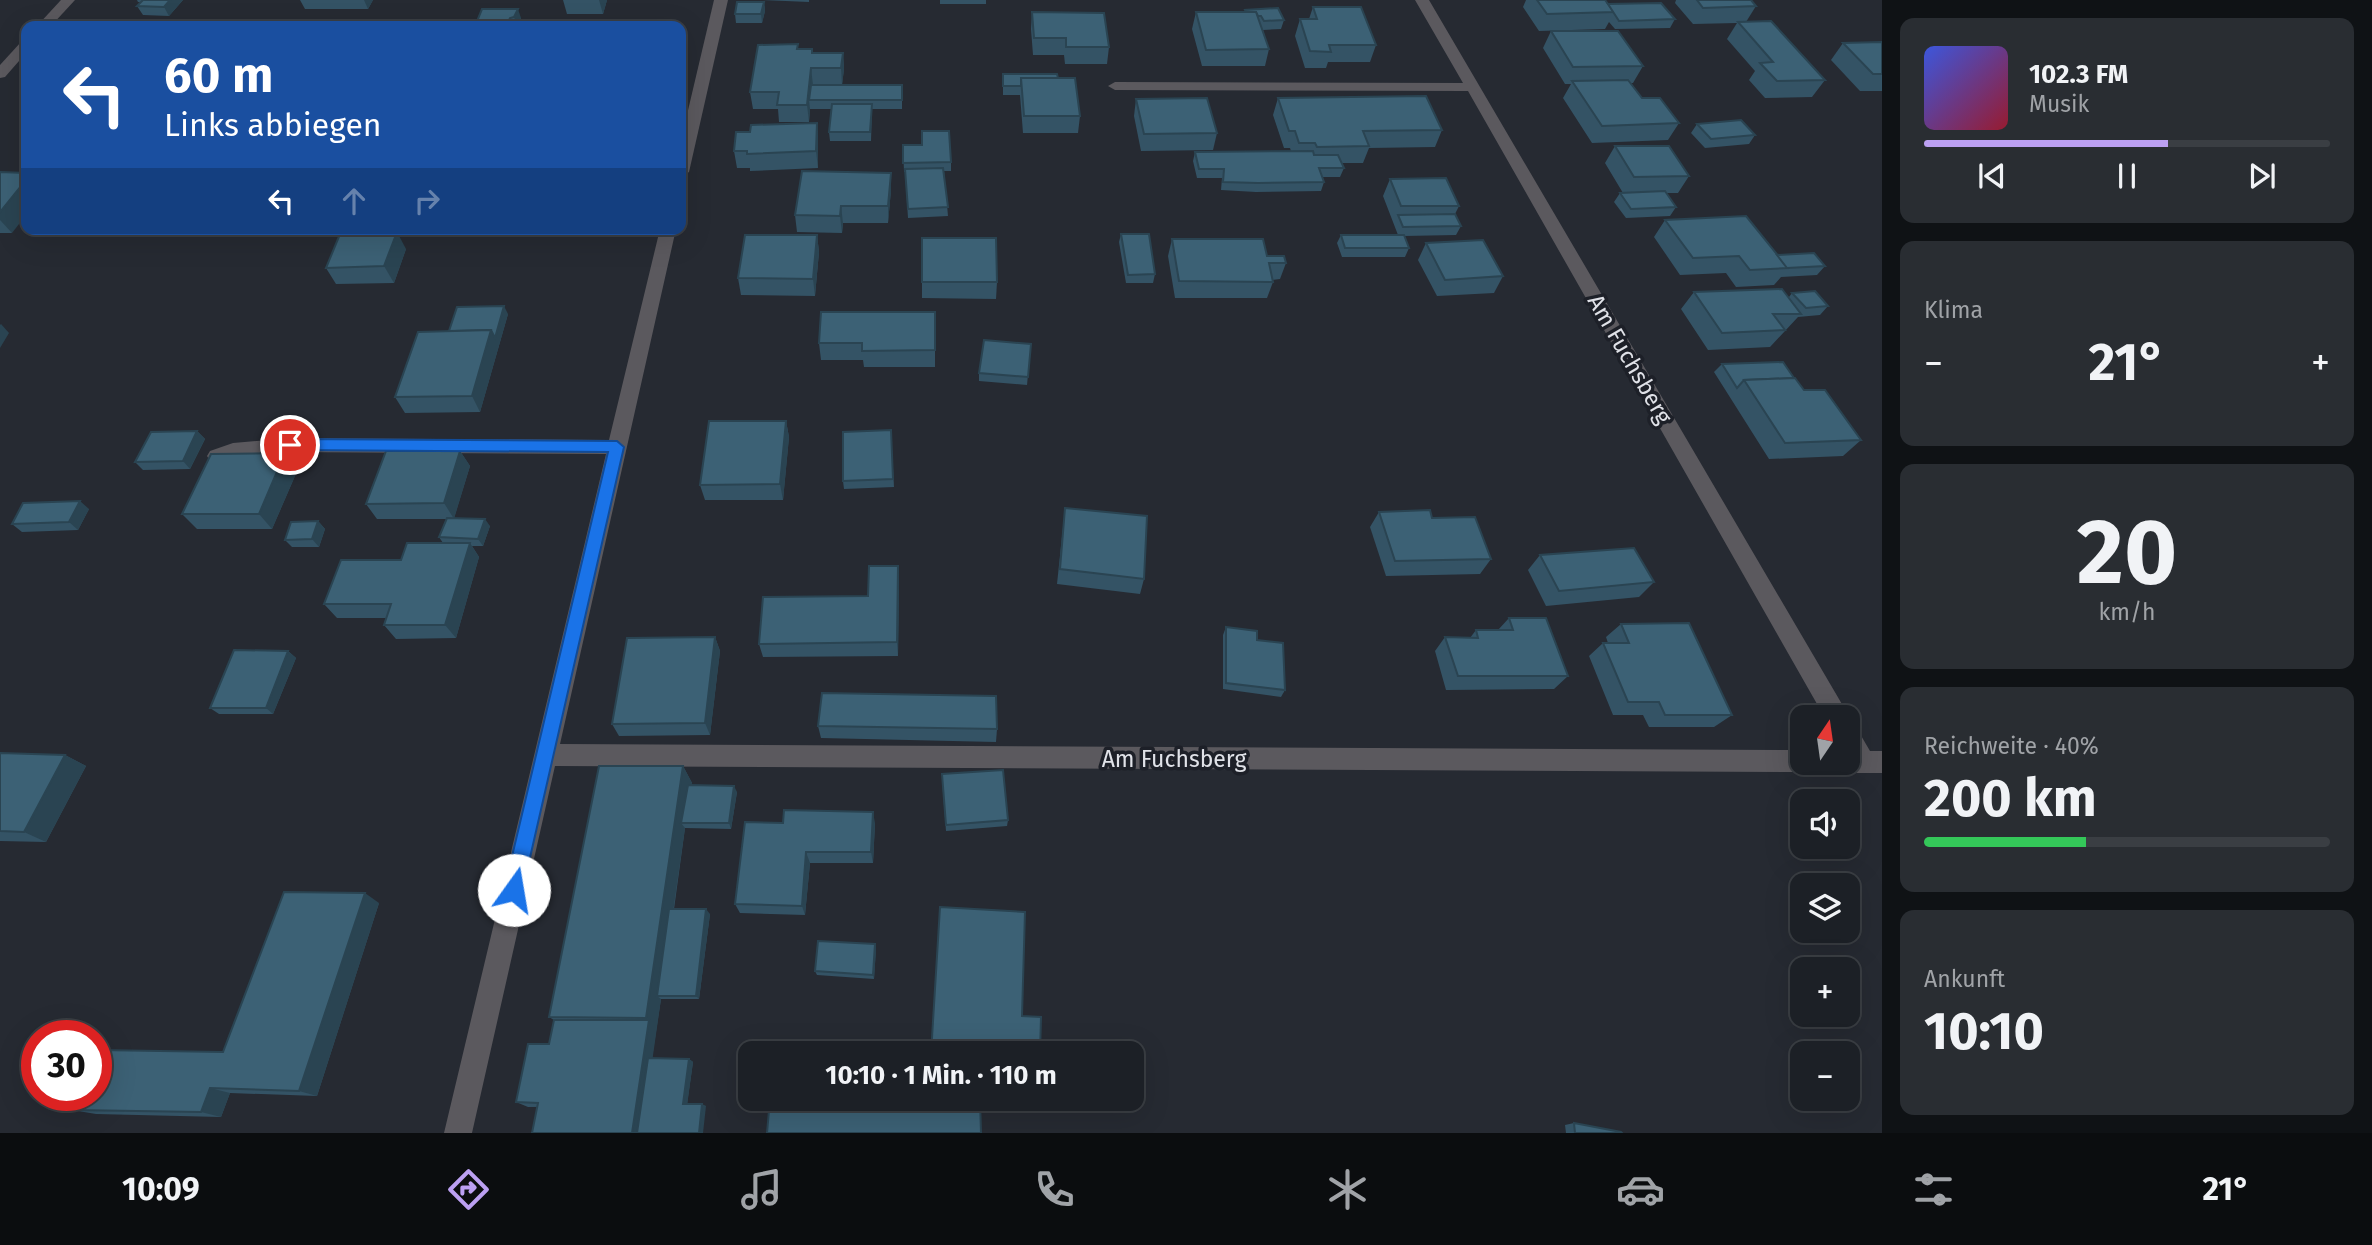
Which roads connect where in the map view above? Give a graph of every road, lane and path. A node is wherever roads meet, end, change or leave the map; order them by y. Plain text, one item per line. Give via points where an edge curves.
1 (68, 0) edge
2 (721, 0) edge
3 (1422, 0) edge
4 (49, 21) edge
5 (21, 51) edge
6 (0, 74) edge
7 (1115, 86) dead end
8 (1473, 87) junction
9 (686, 150) edge
10 (666, 235) edge
11 (617, 447) junction
12 (217, 456) edge
13 (1830, 705) edge
14 (545, 755) junction
15 (1790, 761) edge
16 (458, 1133) edge

1 - 4 street
2 - 9 street
3 - 8 street, Am Fuchsberg
5 - 6 street
7 - 8 street
8 - 13 street, Am Fuchsberg
10 - 11 street
11 - 12 street via 290,445 233,450
11 - 14 street
14 - 15 street, Am Fuchsberg
14 - 16 street

